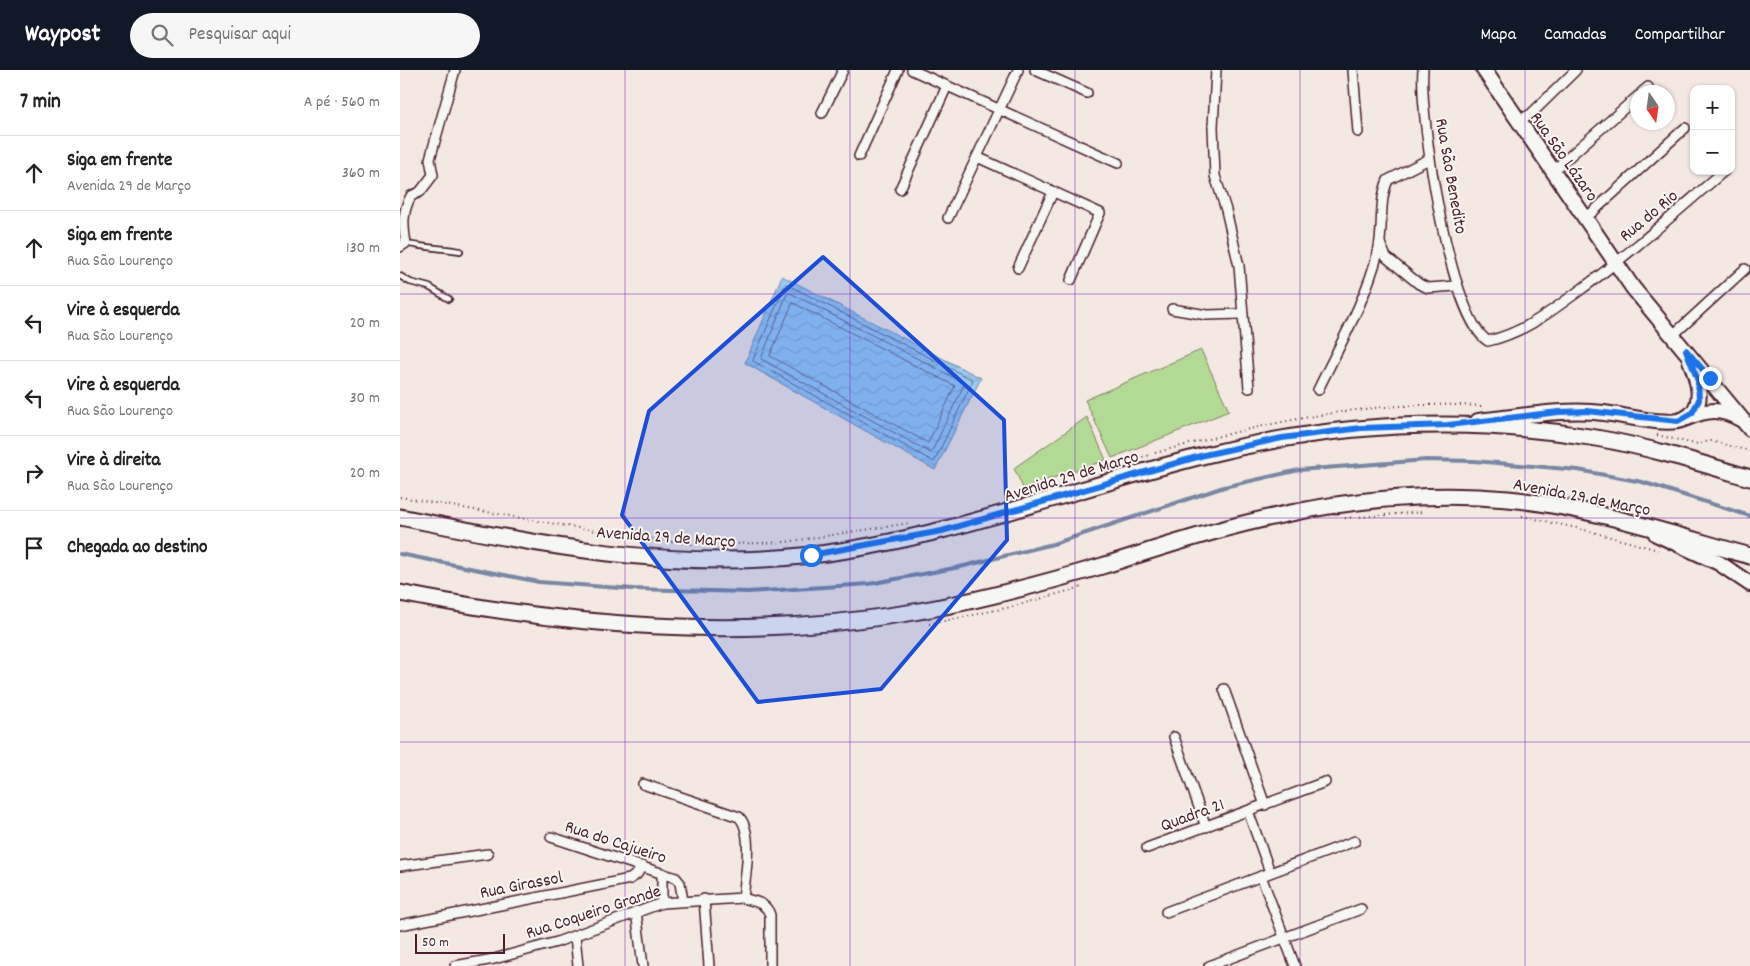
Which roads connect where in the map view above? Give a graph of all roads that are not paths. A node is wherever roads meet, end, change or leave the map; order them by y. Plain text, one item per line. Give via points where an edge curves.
1 (455, 70) edge
2 (843, 70) edge
3 (898, 70) edge
4 (912, 70) edge
5 (1018, 70) edge
6 (1035, 70) edge
7 (1216, 70) edge
8 (1353, 70) edge
9 (1423, 70) edge
10 (1484, 70) edge
11 (1576, 70) edge
12 (947, 86) junction
13 (1087, 93) dead end
14 (1630, 103) edge
15 (999, 109) junction
16 (822, 113) dead end
17 (1518, 121) junction
18 (1685, 128) dead end
19 (1358, 132) dead end
20 (859, 156) dead end
21 (977, 157) junction
22 (1429, 159) junction
23 (1118, 163) dead end
24 (1554, 170) junction
25 (1719, 175) edge
26 (900, 189) dead end
27 (1053, 192) junction
28 (948, 218) dead end
29 (1586, 218) junction
30 (1380, 243) junction
31 (403, 245) edge
32 (460, 252) dead end
33 (1615, 264) junction
34 (1018, 268) dead end
35 (1745, 269) dead end
36 (400, 276) edge
37 (1071, 280) dead end
38 (1457, 286) junction
39 (449, 299) dead end
40 (1172, 309) dead end
41 (1242, 314) junction
42 (1672, 336) junction
43 (1686, 350) junction
44 (1249, 388) dead end
45 (1318, 390) dead end
46 (1685, 418) junction
47 (1745, 424) edge
48 (1448, 425) junction
49 (1750, 478) edge
50 (400, 510) edge
51 (400, 517) edge
52 (432, 523) junction
53 (1633, 523) junction
54 (1750, 556) edge
55 (1750, 584) edge
56 (400, 593) edge
57 (1224, 690) dead end
58 (1174, 737) dead end
59 (1325, 782) dead end
60 (643, 784) dead end
61 (1265, 805) junction
62 (1248, 811) junction
63 (1206, 827) junction
64 (551, 837) dead end
65 (1355, 841) dead end
66 (1147, 848) dead end
67 (488, 854) dead end
68 (400, 866) edge
69 (642, 866) junction
70 (1270, 872) junction
71 (662, 873) junction
72 (1261, 876) junction
73 (744, 898) junction
74 (704, 899) junction
75 (683, 901) junction
76 (662, 903) junction
77 (1362, 909) dead end
78 (636, 911) junction
79 (1166, 912) dead end
80 (400, 925) edge
81 (575, 936) junction
82 (1284, 938) junction
83 (495, 962) edge
84 (455, 966) edge
85 (578, 966) edge
86 (643, 966) edge
87 (709, 966) edge
88 (770, 966) edge
89 (1209, 966) edge
90 (1294, 966) edge

1 - 31 street via 430,159 433,175 420,192 411,196 405,208
2 - 16 street
3 - 20 street
4 - 12 street
5 - 15 street
6 - 13 street
7 - 41 street via 1215,176 1234,240
8 - 19 street
9 - 22 street, Rua São Benedito via 1422,99
10 - 17 main road, Rua São Lázaro
11 - 17 street via 1530,114
12 - 15 street
12 - 26 street
14 - 24 street
15 - 21 street
15 - 23 street
17 - 24 main road, Rua São Lázaro
18 - 29 street
21 - 27 street
21 - 28 street
22 - 30 street via 1388,180
22 - 38 street, Rua São Benedito
24 - 29 main road, Rua São Lázaro
25 - 33 street, Rua do Rio
27 - 34 street
27 - 37 street via 1100,214
29 - 33 main road, Rua São Lázaro
30 - 38 street via 1386,257 1419,284 1428,288
30 - 45 street via 1361,298
31 - 32 lane via 435,246
33 - 38 street, Rua São Benedito via 1538,320 1488,341 1477,332
33 - 42 main road, Rua São Lázaro
35 - 42 street
36 - 39 lane
40 - 41 street via 1207,315
41 - 44 street
42 - 43 main road, Rua São Lázaro
43 - 46 main road via 1699,390 1695,408
43 - 47 main road, Rua São Lázaro
46 - 47 main road via 1722,410
46 - 48 main road via 1667,421 1602,413 1559,412
48 - 49 main road, Avenida 29 de Março via 1534,429 1599,439
48 - 52 main road, Avenida 29 de Março via 1361,428 1282,438 1204,455 942,531 811,555 716,562 644,557 557,546
50 - 52 main road
51 - 52 main road, Avenida 29 de Março
53 - 54 main road, Avenida 29 de Março
53 - 55 main road via 1718,562
53 - 56 main road, Avenida 29 de Março via 1510,499 1448,496 1355,502 1218,530 1069,576 956,605 806,625 717,628 575,621 505,613
57 - 61 street
58 - 63 street
59 - 61 street, Quadra 21
60 - 73 street via 739,817 744,822 748,838
61 - 62 street, Quadra 21
62 - 63 street, Quadra 21
62 - 70 street
63 - 66 street, Quadra 21
64 - 69 street, Rua do Cajueiro
65 - 70 street
67 - 68 street
69 - 71 street, Rua do Cajueiro
69 - 80 street, Rua Girassol via 630,879
70 - 72 street
71 - 75 street, Rua do Cajueiro via 680,883
71 - 76 street
72 - 79 street
72 - 82 street
73 - 74 street, Rua Coqueiro Grande
73 - 88 street via 768,908
74 - 75 street, Rua Coqueiro Grande
74 - 87 street
75 - 76 street, Rua Coqueiro Grande
76 - 78 street, Rua Coqueiro Grande
77 - 82 street
78 - 81 street, Rua Coqueiro Grande
78 - 86 street
81 - 83 street, Rua Coqueiro Grande
81 - 85 street
82 - 89 street
82 - 90 street
83 - 84 street, Rua Coqueiro Grande

